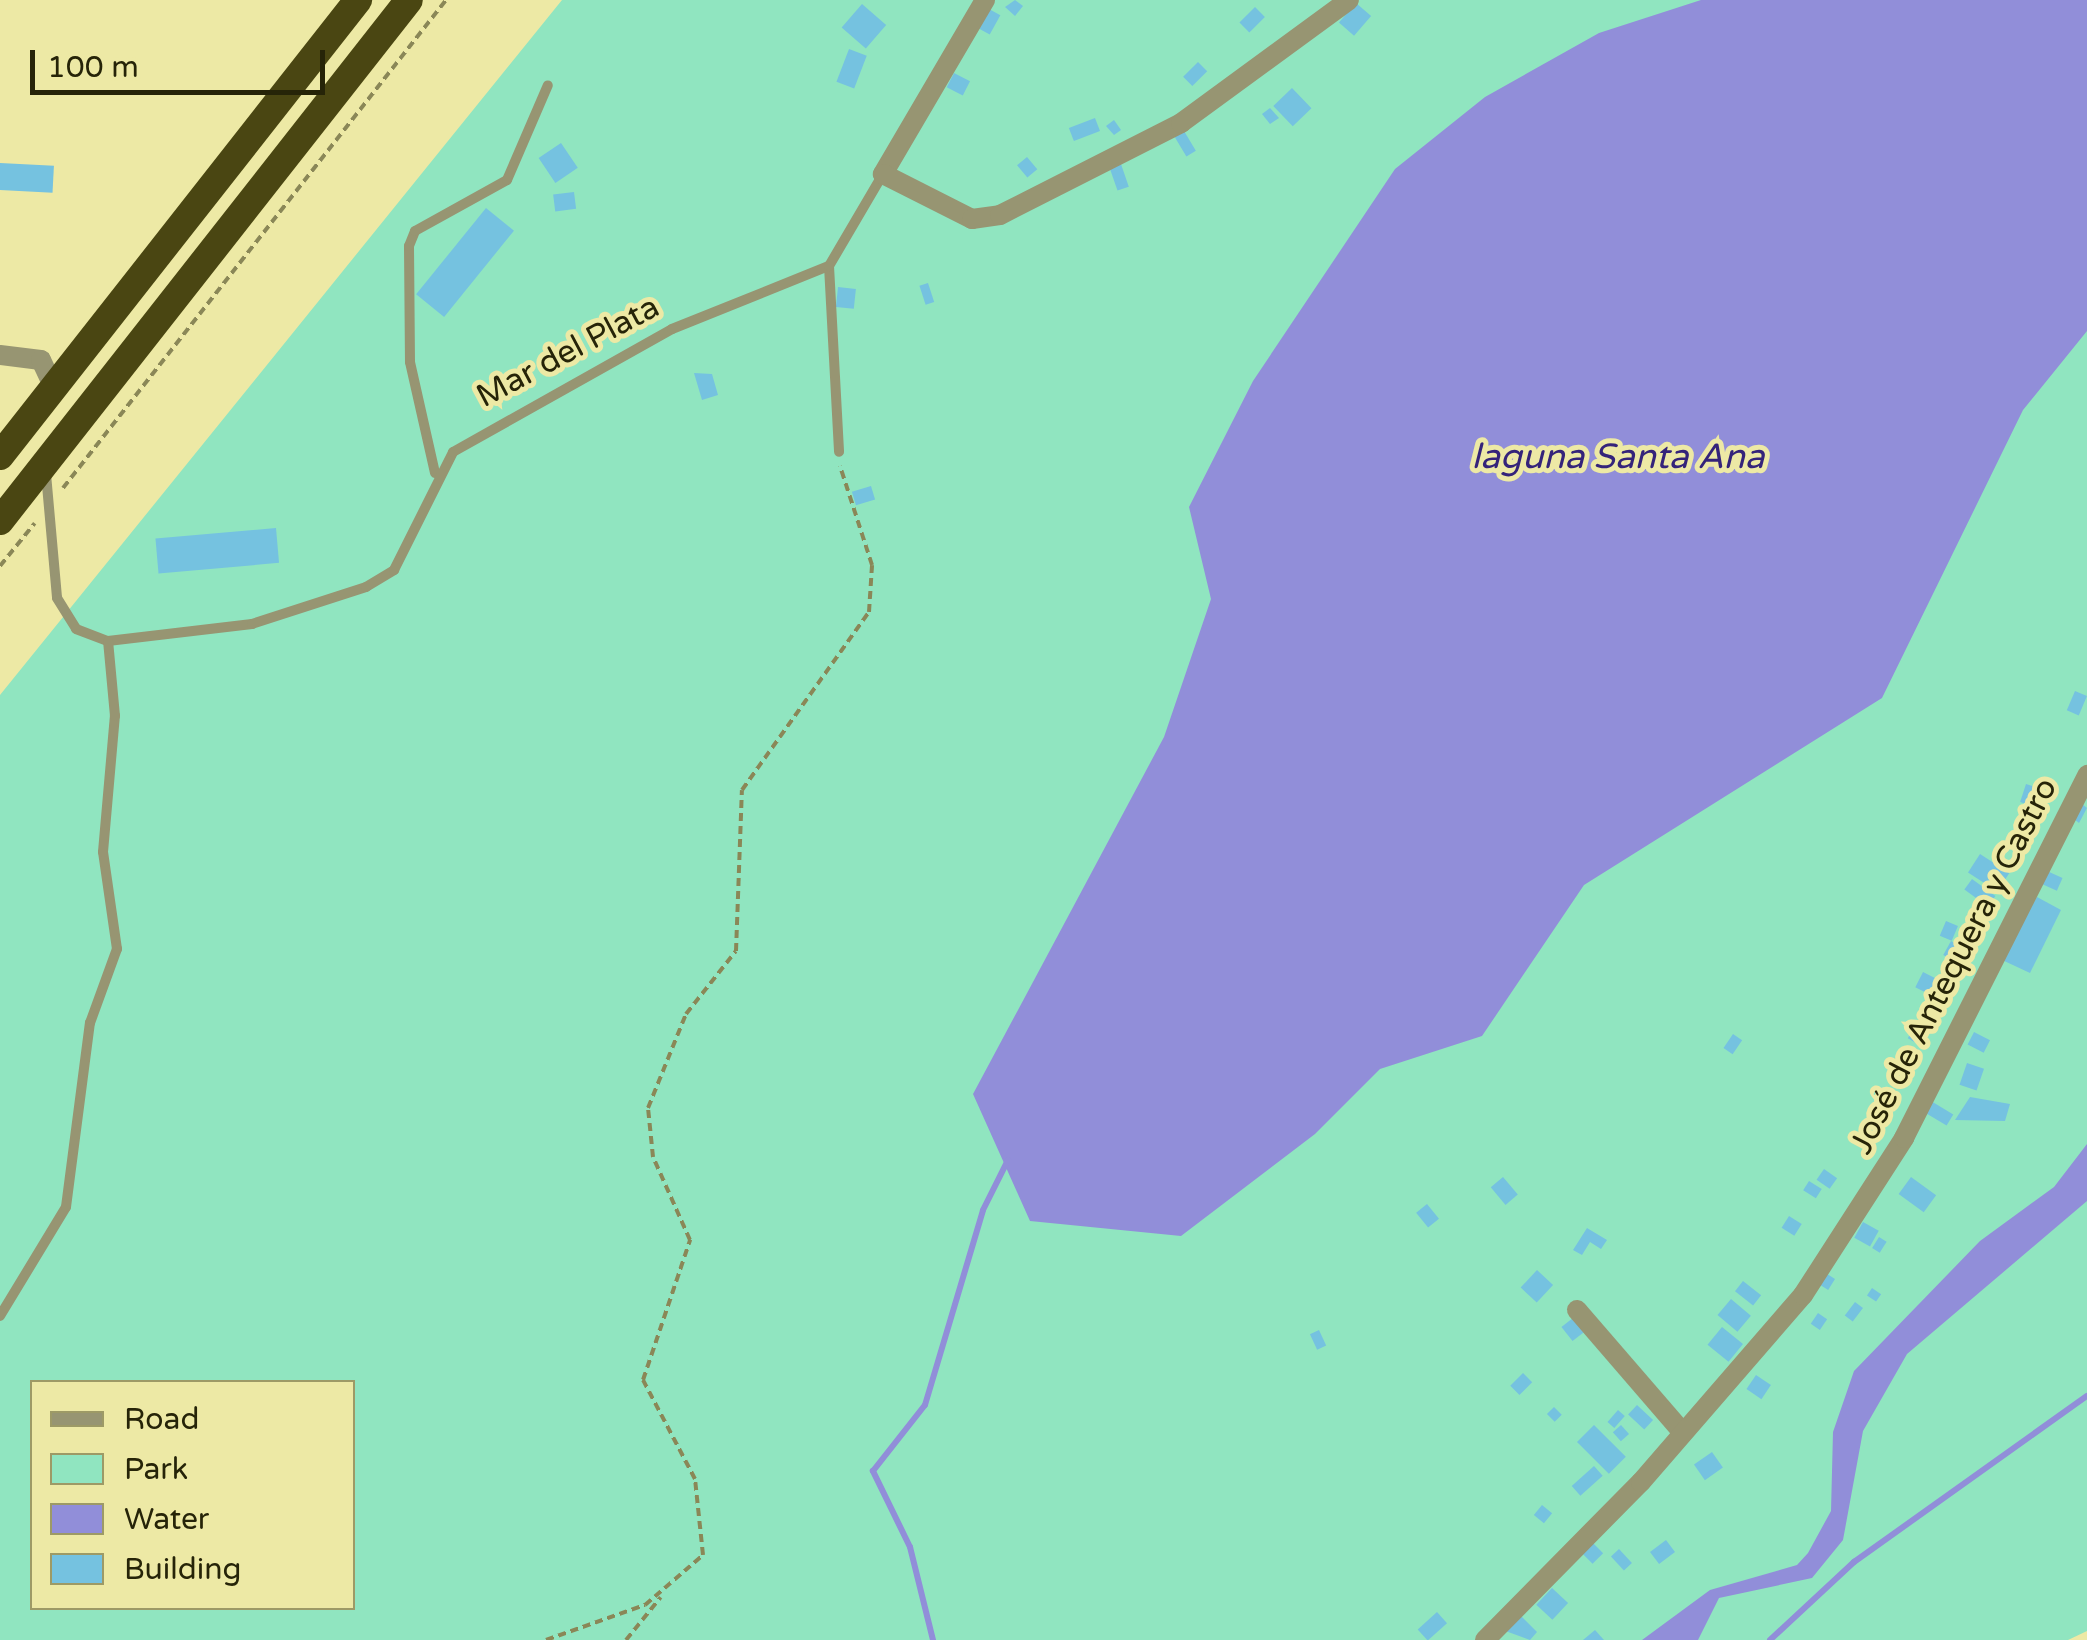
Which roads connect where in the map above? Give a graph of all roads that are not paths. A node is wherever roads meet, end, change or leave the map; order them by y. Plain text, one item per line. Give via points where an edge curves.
1 (358, 0) edge
2 (409, 0) edge
3 (985, 0) edge
4 (1349, 0) edge
5 (548, 85) dead end
6 (882, 174) junction
7 (829, 266) junction
8 (0, 355) edge
9 (54, 388) junction
10 (839, 452) road end
11 (0, 456) edge
12 (46, 464) junction
13 (435, 473) junction
14 (0, 521) edge
15 (108, 641) junction
16 (2087, 776) edge
17 (1577, 1310) dead end
18 (0, 1316) edge
19 (1683, 1432) junction
20 (1485, 1640) edge

1 - 9 highway
2 - 12 highway
3 - 6 street
4 - 6 street via 1181,123 1000,214 944,211
5 - 13 lane via 507,180 415,232 409,246 410,362
6 - 7 lane
7 - 10 lane
7 - 13 lane, Mar del Plata via 672,329 500,418
8 - 9 street via 41,360
9 - 11 highway
12 - 14 highway
12 - 15 lane via 57,598 76,629
13 - 15 lane, Mar del Plata via 408,548 366,587 252,624
15 - 18 lane via 115,716 102,852 118,949 90,1023 66,1207
16 - 19 street, José de Antequera y Castro via 1904,1138 1802,1295
17 - 19 street
19 - 20 street, José de Antequera y Castro

